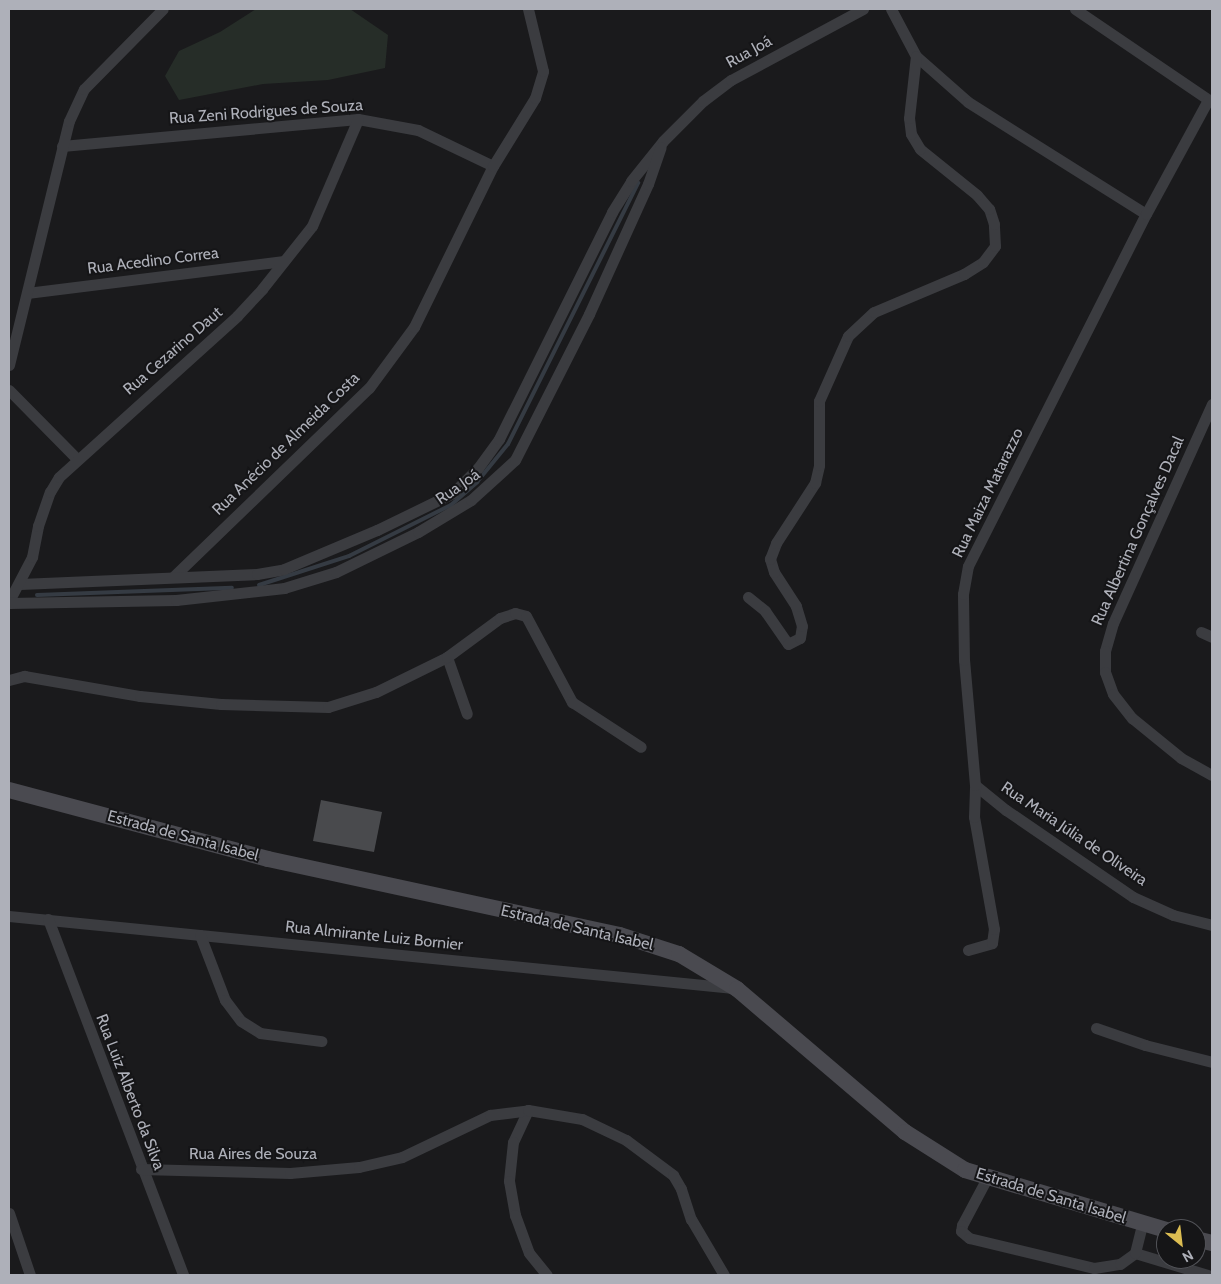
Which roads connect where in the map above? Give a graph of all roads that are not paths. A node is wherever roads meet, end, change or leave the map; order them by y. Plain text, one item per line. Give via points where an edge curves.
1 (163, 9) edge
2 (528, 9) edge
3 (863, 9) edge
4 (891, 9) edge
5 (1075, 9) edge
6 (916, 56) junction
7 (1210, 101) edge
8 (358, 119) junction
9 (664, 141) junction
10 (62, 146) junction
11 (493, 166) junction
12 (1146, 214) junction
13 (284, 261) junction
14 (27, 293) junction
15 (9, 365) edge
16 (9, 390) edge
17 (1212, 404) edge
18 (76, 458) junction
19 (173, 577) junction
20 (20, 584) junction
21 (74, 592) junction
22 (748, 597) dead end
23 (9, 602) edge
24 (1201, 632) dead end
25 (1212, 637) edge
26 (447, 657) junction
27 (9, 680) edge
28 (467, 714) dead end
29 (641, 747) dead end
30 (1212, 775) edge
31 (976, 785) junction
32 (9, 789) edge
33 (9, 916) edge
34 (48, 919) junction
35 (1212, 925) edge
36 (200, 935) junction
37 (968, 950) dead end
38 (737, 989) junction
39 (1096, 1028) dead end
40 (321, 1041) dead end
41 (1212, 1062) edge
42 (528, 1110) junction
43 (142, 1169) junction
44 (987, 1178) junction
45 (9, 1213) edge
46 (1142, 1224) junction
47 (1156, 1228) edge
48 (1135, 1253) junction
49 (30, 1275) edge
50 (183, 1275) edge
51 (547, 1275) edge
52 (724, 1275) edge
53 (1208, 1275) edge

1 - 10 street via 84,89
2 - 11 street, Rua Anécio de Almeida Costa via 541,58 541,81 528,112
3 - 9 street, Rua Joá via 731,80 703,101
4 - 6 street
5 - 7 street
6 - 12 street via 984,115
6 - 22 street via 909,118 911,134 920,149 977,195 989,209 994,224 995,246 984,262 964,274 874,312 848,336 819,401 819,465 814,483 776,543 770,559 774,572 796,606 802,626 795,644 788,644 765,611
7 - 12 street, Rua Maiza Matarazzo
8 - 10 street, Rua Zeni Rodrigues de Souza
8 - 11 street, Rua Zeni Rodrigues de Souza via 418,130
8 - 13 street, Rua Cezarino Daut via 312,226
9 - 19 street, Rua Joá via 631,181 612,212 499,438 478,468 453,492 351,542 284,569 257,574
9 - 21 street, Rua Joá via 589,314 515,460 471,500 418,532 336,572 284,588 176,600
10 - 14 street
11 - 19 street, Rua Anécio de Almeida Costa via 414,327 368,388
12 - 31 street, Rua Maiza Matarazzo via 968,566 963,594 964,660
13 - 14 street, Rua Acedino Correa
13 - 18 street, Rua Cezarino Daut via 237,316
14 - 15 street
16 - 18 street
17 - 30 street, Rua Albertina Gonçalves Dacal via 1113,623 1105,651 1105,672 1113,694 1132,718 1181,758
18 - 20 street, Rua Cezarino Daut via 50,492 32,557
19 - 21 street, Rua Joá
20 - 21 street, Rua Joá
20 - 23 street, Rua Cezarino Daut
21 - 23 street, Rua Joá
24 - 25 street
26 - 27 street via 350,702 305,709 140,696 24,676
26 - 28 street
26 - 29 street via 500,618 515,612 526,616 572,702
31 - 35 street, Rua Maria Júlia de Oliveira via 1133,897 1173,915
31 - 37 street, Rua Maiza Matarazzo via 974,816 994,929 992,943
32 - 38 main road, Estrada de Santa Isabel via 268,859 620,935 679,954
33 - 34 street, Rua Almirante Luiz Bornier
34 - 36 street, Rua Almirante Luiz Bornier
34 - 43 street, Rua Luiz Alberto da Silva
36 - 38 street, Rua Almirante Luiz Bornier
36 - 40 street via 225,1000 240,1021 260,1033
38 - 44 main road, Estrada de Santa Isabel via 905,1132 965,1170
39 - 41 street via 1145,1045
42 - 43 street, Rua Aires de Souza via 490,1115 402,1157 360,1167 290,1173
42 - 51 street via 513,1142 509,1180 514,1215 529,1254
42 - 52 street, Rua Aires de Souza via 582,1119 604,1127 661,1164 681,1189 691,1219
43 - 50 street, Rua Luiz Alberto da Silva
44 - 46 main road, Estrada de Santa Isabel
44 - 48 street via 962,1225 961,1231 969,1238 1094,1268 1120,1264
45 - 49 street
46 - 47 main road, Estrada de Santa Isabel
46 - 48 street
48 - 53 street

